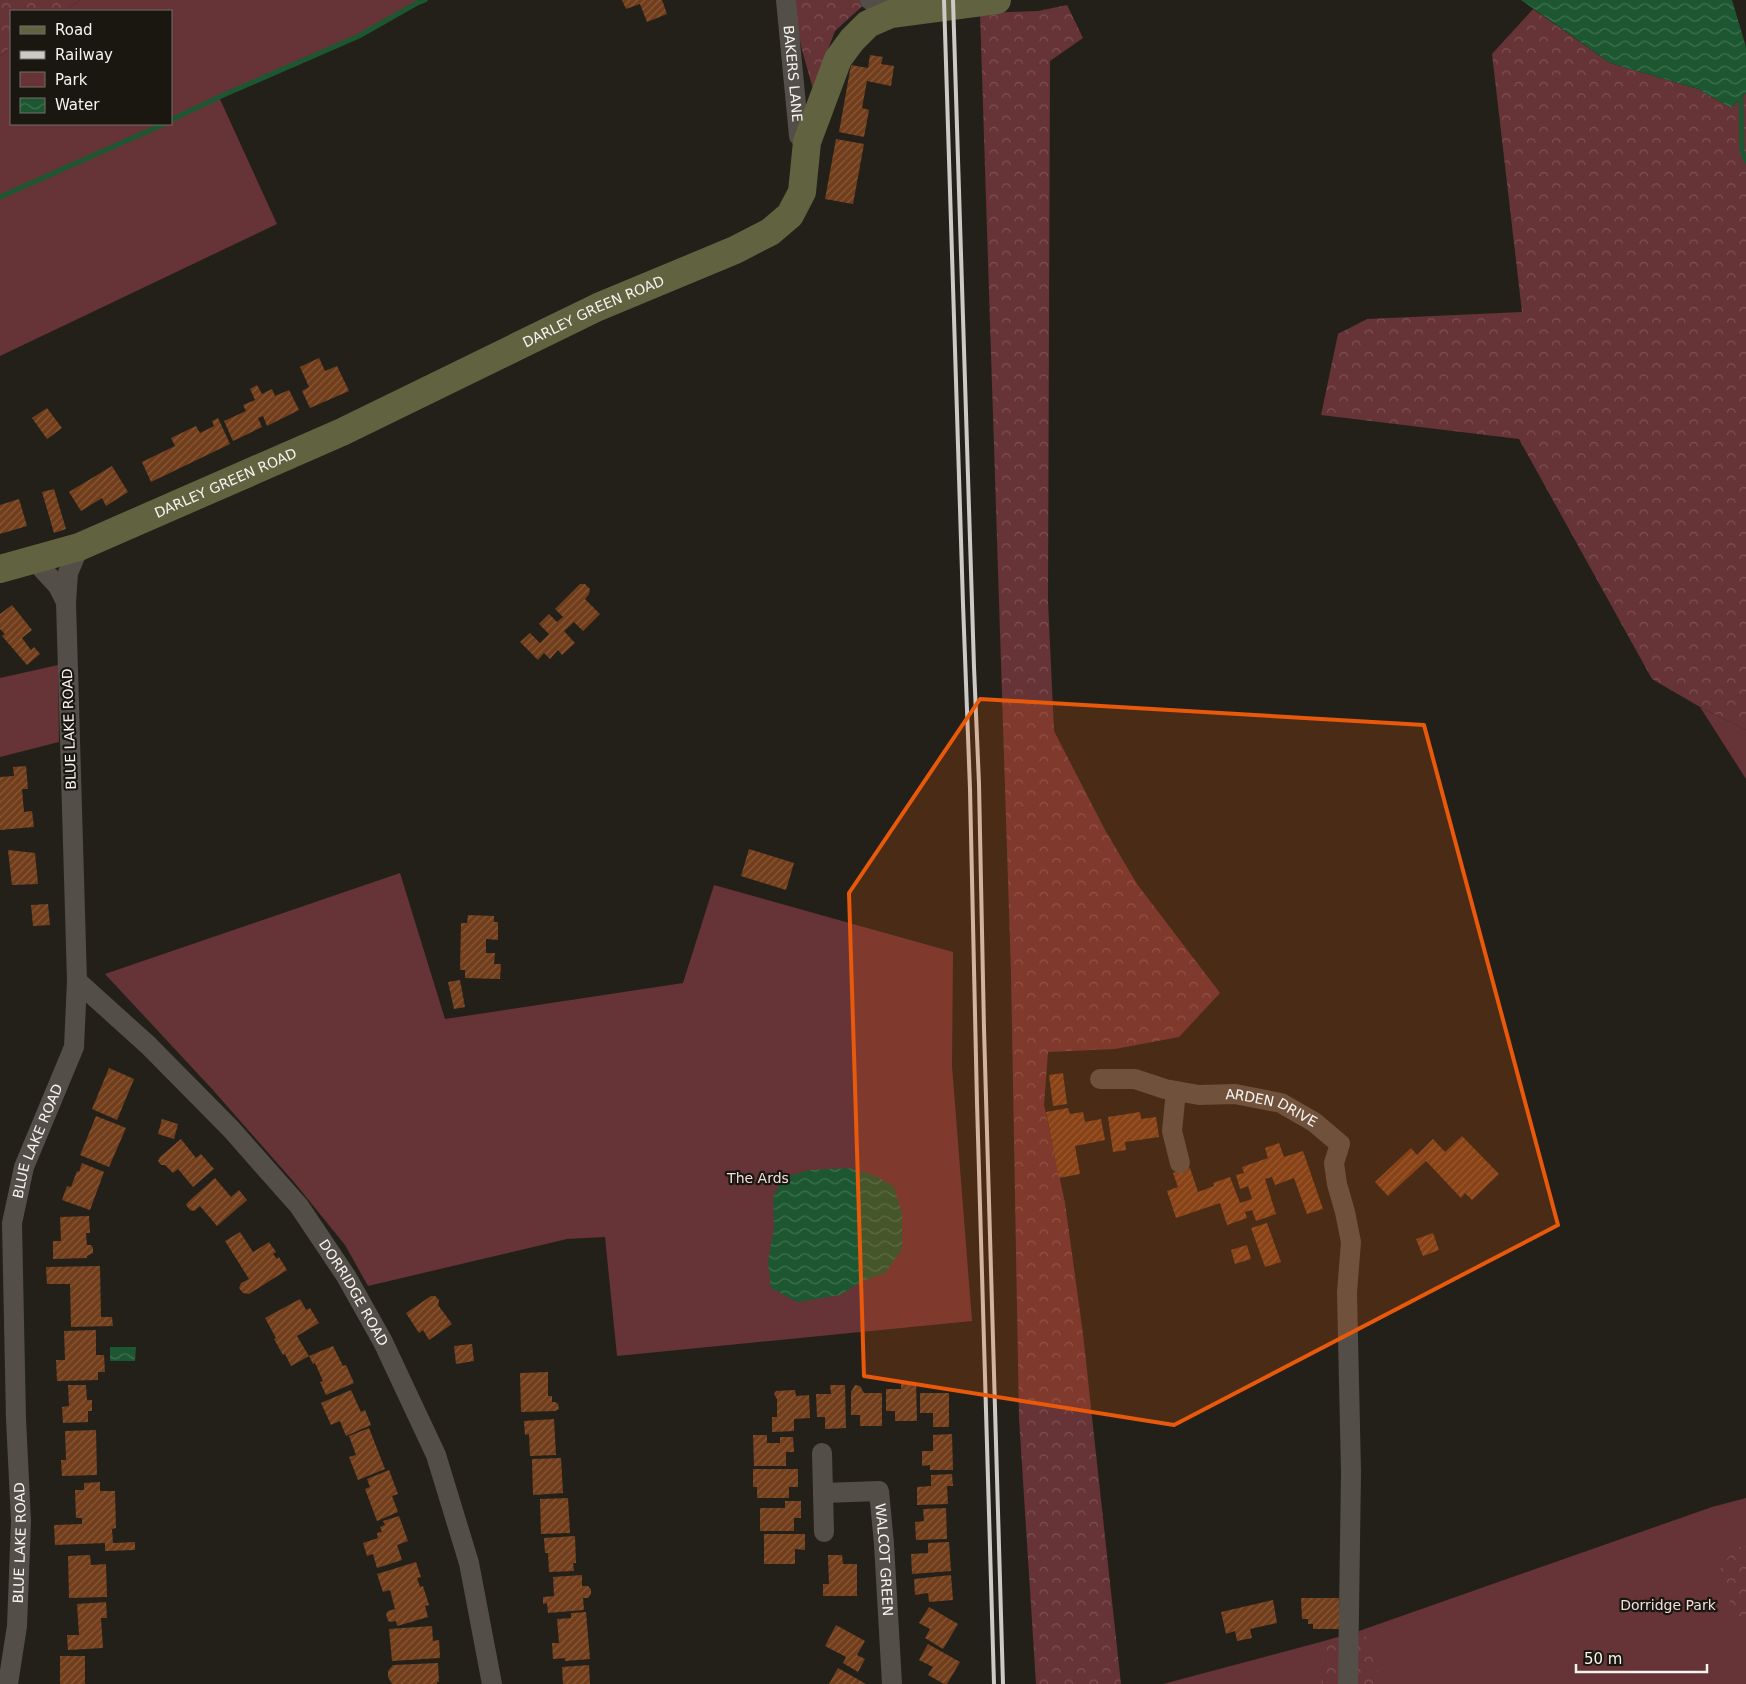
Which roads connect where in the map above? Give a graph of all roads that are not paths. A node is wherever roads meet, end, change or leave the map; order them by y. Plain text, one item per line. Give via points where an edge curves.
1 (786, 0) edge
2 (997, 0) edge
3 (880, 7) edge
4 (807, 142) junction
5 (80, 548) junction
6 (34, 560) junction
7 (0, 569) edge
8 (66, 602) junction
9 (76, 981) junction
10 (1100, 1079) dead end
11 (1176, 1091) junction
12 (1180, 1164) dead end
13 (822, 1453) dead end
14 (823, 1493) junction
15 (824, 1532) dead end
16 (8, 1684) edge
17 (492, 1684) edge
18 (892, 1684) edge
19 (1348, 1684) edge

1 - 4 street, BAKERS LANE via 799,136
2 - 3 street, DARLEY GREEN ROAD
3 - 4 street, DARLEY GREEN ROAD via 838,60
4 - 5 street, DARLEY GREEN ROAD via 802,192 790,215 770,232 735,250 598,307 342,432
5 - 6 street, DARLEY GREEN ROAD
5 - 8 street, BLUE LAKE ROAD via 68,573
6 - 7 street, DARLEY GREEN ROAD
6 - 8 street, BLUE LAKE ROAD via 58,586
8 - 9 street, BLUE LAKE ROAD
9 - 16 street, BLUE LAKE ROAD via 74,1046 24,1167 12,1223 21,1521 17,1626
9 - 17 street, DORRIDGE ROAD via 148,1045 231,1129 298,1206 346,1276 383,1342 436,1455 470,1563
10 - 11 street, ARDEN DRIVE via 1135,1079
11 - 12 street via 1172,1131
11 - 19 street, ARDEN DRIVE via 1199,1095 1235,1094 1280,1103 1314,1122 1340,1144 1334,1163 1351,1242 1347,1292 1351,1472
13 - 14 street
14 - 15 street
14 - 18 street, WALCOT GREEN via 878,1491

